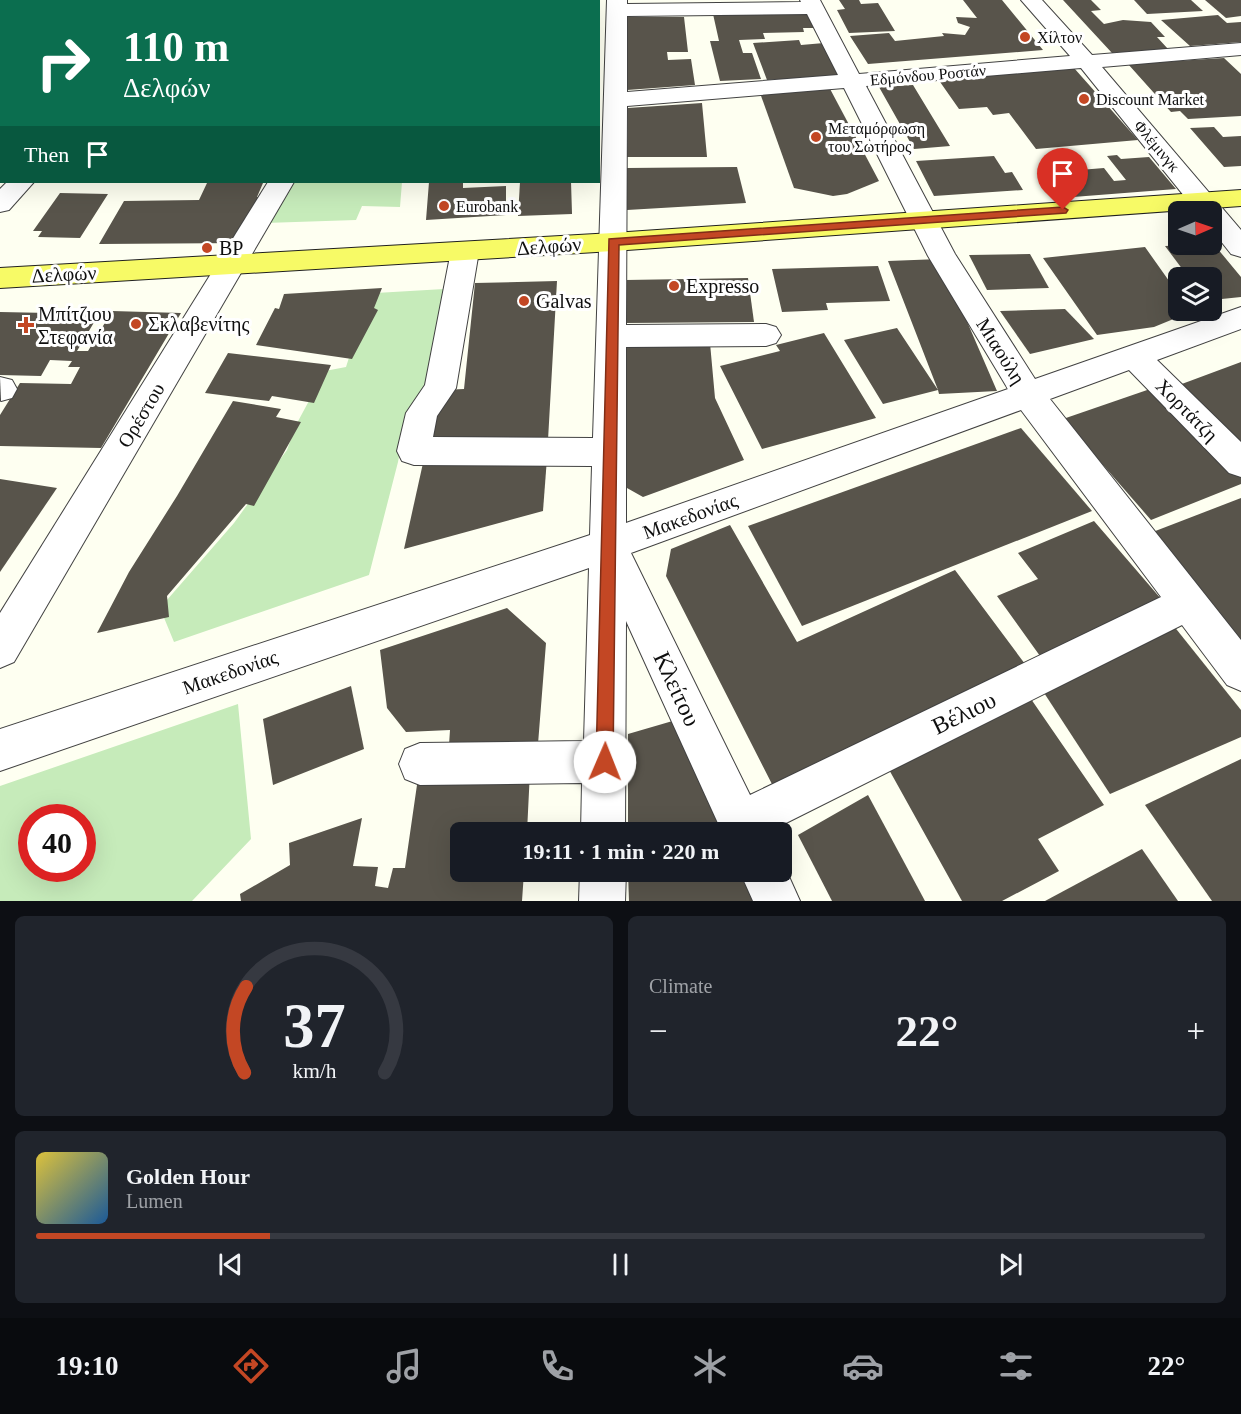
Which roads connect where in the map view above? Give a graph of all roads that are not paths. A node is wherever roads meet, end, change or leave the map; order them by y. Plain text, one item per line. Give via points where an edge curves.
1 (1031, 0) edge
2 (813, 4) edge
3 (617, 5) edge
4 (1241, 50) edge
5 (1087, 62) junction
6 (607, 71) edge
7 (852, 81) junction
8 (615, 100) junction
9 (20, 183) edge
10 (280, 183) edge
11 (1241, 198) edge
12 (1203, 201) edge
13 (0, 204) edge
14 (1222, 204) edge
15 (1168, 210) edge
16 (923, 220) junction
17 (1222, 224) edge
18 (613, 242) junction
19 (1241, 248) edge
20 (465, 251) junction
21 (231, 265) junction
22 (0, 278) edge
23 (1241, 318) edge
24 (766, 335) dead end
25 (612, 336) junction
26 (1134, 356) junction
27 (1028, 395) junction
28 (610, 452) junction
29 (1241, 463) edge
30 (609, 545) junction
31 (1187, 603) junction
32 (0, 649) edge
33 (1241, 671) edge
34 (0, 750) edge
35 (605, 762) junction
36 (420, 764) dead end
37 (603, 822) edge
38 (739, 822) edge
39 (754, 822) edge
40 (603, 882) edge
41 (768, 882) edge
42 (602, 901) edge
43 (777, 901) edge

1 - 5 street, Φλέμινγκ
2 - 3 street
2 - 7 street, Μιαούλη
3 - 6 street
4 - 5 street, Εδμόνδου Ροστάν
5 - 7 street, Εδμόνδου Ροστάν
5 - 12 street, Φλέμινγκ
6 - 8 street
7 - 8 street, Εδμόνδου Ροστάν
7 - 16 street, Μιαούλη
8 - 18 street
9 - 13 street
10 - 21 street, Ορέστου
11 - 14 main road, Δελφών
15 - 16 main road, Δελφών
16 - 18 main road, Δελφών
16 - 27 street, Μιαούλη
17 - 19 street, Φλέμινγκ
18 - 20 main road, Δελφών
18 - 25 street
20 - 21 main road, Δελφών
20 - 28 street via 440,388 422,413 414,451
21 - 22 main road, Δελφών
21 - 32 street, Ορέστου
23 - 26 street, Μακεδονίας
24 - 25 street
25 - 28 street
26 - 27 street, Μακεδονίας
26 - 29 street, Χορτάτζη
27 - 30 street, Μακεδονίας
27 - 31 street, Μιαούλη
28 - 30 street
30 - 34 street, Μακεδονίας
30 - 35 street
30 - 38 street, Κλείτου
31 - 33 street, Μιαούλη
31 - 39 street, Βέλιου
35 - 36 street
35 - 37 street
40 - 42 street
41 - 43 street

